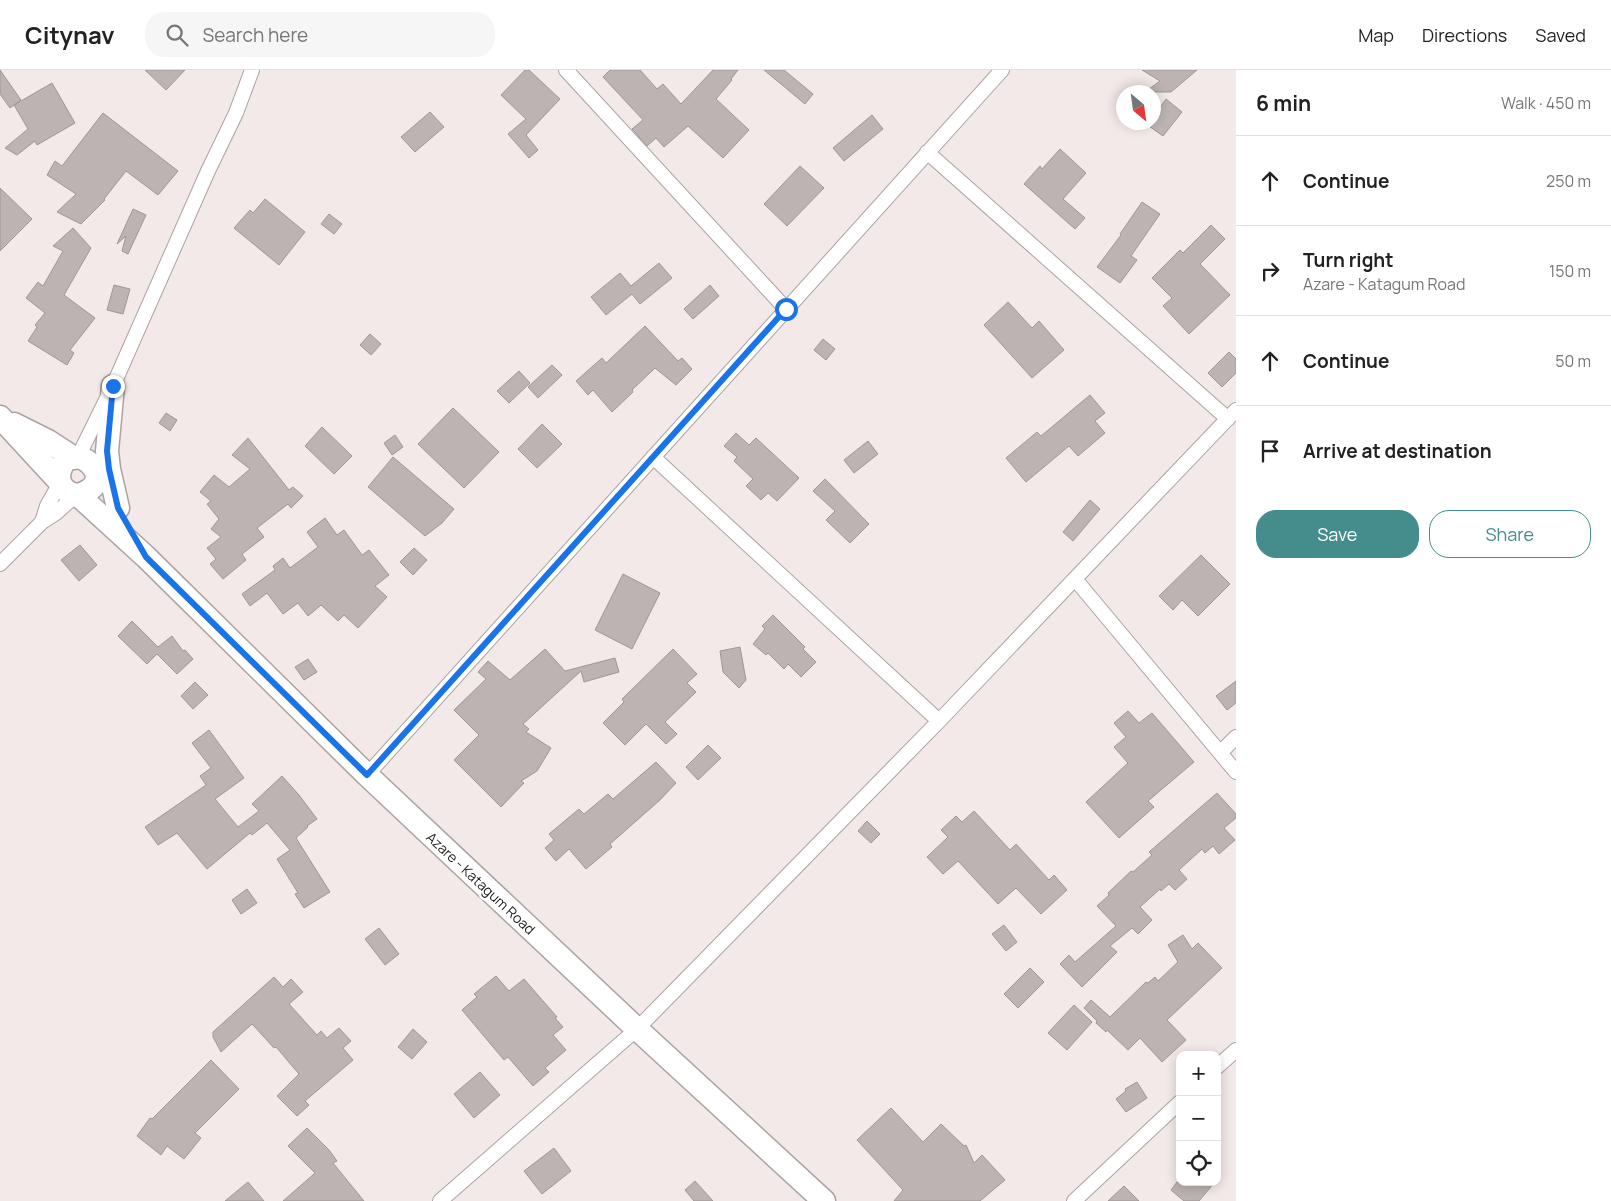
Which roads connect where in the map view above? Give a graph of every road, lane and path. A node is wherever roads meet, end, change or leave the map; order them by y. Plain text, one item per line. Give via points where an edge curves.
1 (252, 70) edge
2 (566, 70) edge
3 (1002, 70) edge
4 (927, 152) junction
5 (786, 309) junction
6 (113, 386) junction
7 (1232, 415) edge
8 (1, 418) edge
9 (653, 457) junction
10 (76, 458) junction
11 (97, 478) junction
12 (68, 489) junction
13 (118, 508) junction
14 (42, 522) junction
15 (146, 557) junction
16 (0, 564) edge
17 (1075, 579) junction
18 (939, 721) junction
19 (1236, 737) edge
20 (1220, 753) junction
21 (1236, 772) edge
22 (367, 775) junction
23 (637, 1030) junction
24 (1236, 1050) edge
25 (1221, 1063) edge
26 (1176, 1106) edge
27 (440, 1201) edge
28 (824, 1201) edge
29 (1074, 1201) edge

1 - 6 street
2 - 5 street
3 - 4 street
4 - 5 street
4 - 7 street
5 - 9 street
6 - 10 street
6 - 13 main road via 107,451
7 - 17 street
8 - 10 main road, Azare - Katagum Road
8 - 12 main road, Azare - Katagum Road
9 - 18 street
9 - 22 street
10 - 11 main road, Azare - Katagum Road via 86,459 92,464
10 - 12 main road via 67,461 59,473
11 - 12 main road via 87,493
11 - 13 main road, Azare - Katagum Road
12 - 14 street via 45,511
12 - 14 street via 56,513
12 - 15 main road, Azare - Katagum Road
13 - 15 main road, Azare - Katagum Road
14 - 16 street
15 - 22 main road, Azare - Katagum Road
17 - 18 street
17 - 20 street
18 - 23 street
19 - 20 street
20 - 21 street
22 - 23 main road, Azare - Katagum Road
23 - 27 street
23 - 28 main road, Azare - Katagum Road
24 - 25 street
26 - 29 street

